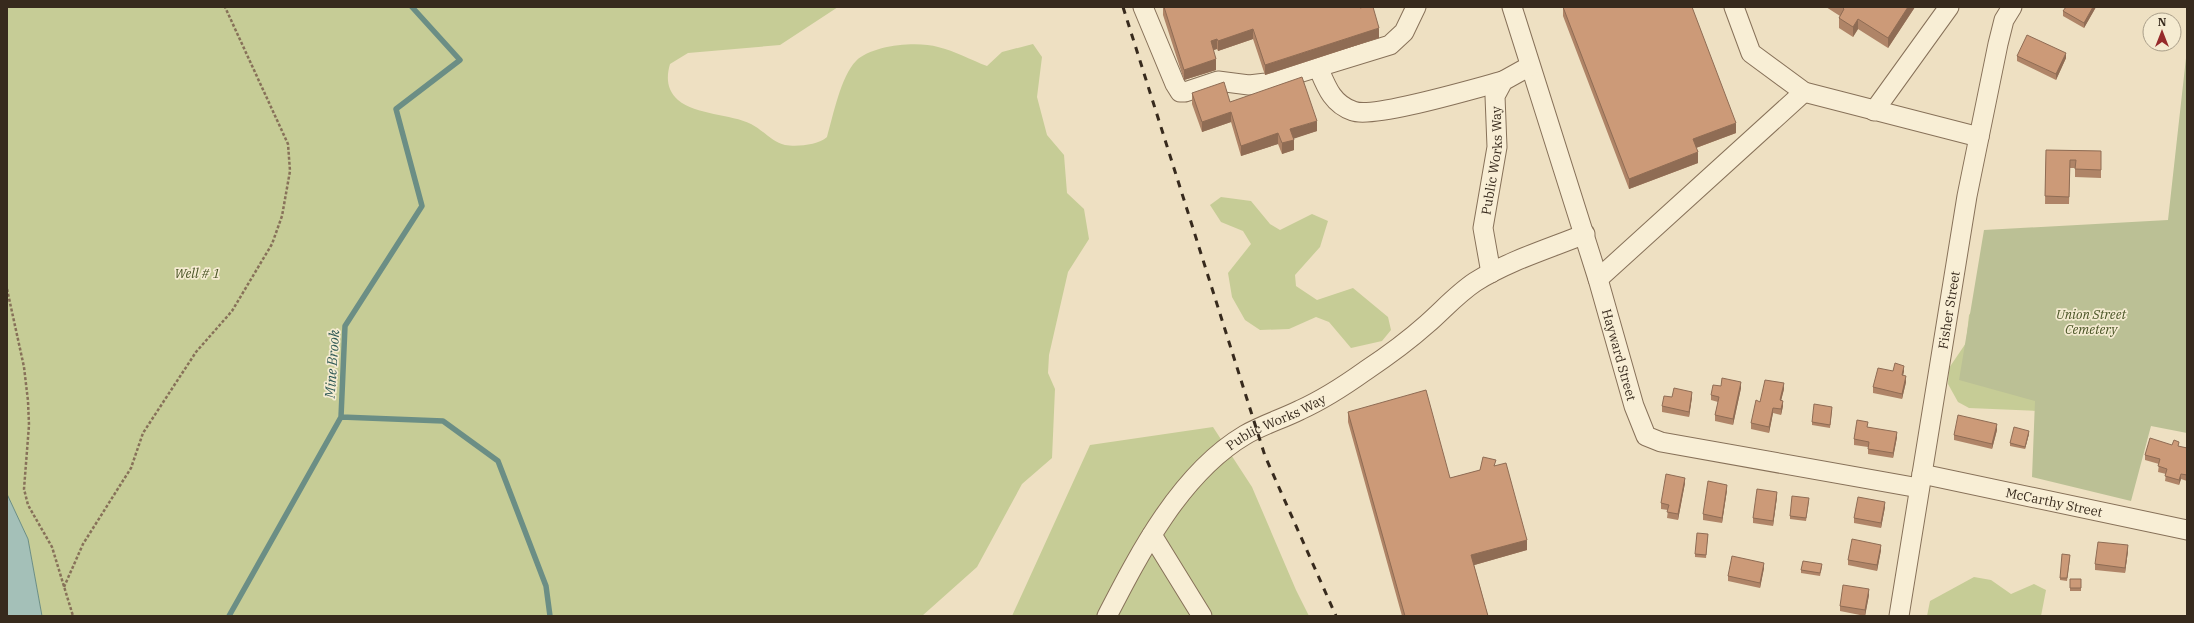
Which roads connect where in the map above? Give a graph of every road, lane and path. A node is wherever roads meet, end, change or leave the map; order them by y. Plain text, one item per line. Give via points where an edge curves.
1 (225, 7) edge
2 (1144, 7) edge
3 (1416, 7) edge
4 (1512, 7) edge
5 (1734, 7) edge
6 (1950, 7) edge
7 (2012, 7) edge
8 (1530, 66) junction
9 (1318, 67) junction
10 (1503, 81) junction
11 (1804, 92) junction
12 (1874, 110) junction
13 (1979, 137) junction
14 (1584, 234) junction
15 (1491, 273) junction
16 (1598, 279) junction
17 (7, 289) edge
18 (1920, 481) junction
19 (2187, 530) edge
20 (1152, 534) junction
21 (64, 587) junction
22 (73, 616) edge
23 (1107, 616) edge
24 (1202, 616) edge
25 (1899, 616) edge

1 - 21 path via 288,144 290,171 282,216 272,244 232,311 196,352 143,433 130,468 83,544
2 - 9 street via 1180,92 1218,81 1249,85 1266,83
3 - 9 street via 1404,32 1390,45
4 - 8 street, Hayward Street
5 - 11 street via 1751,53
6 - 12 street
7 - 13 street, Fisher Street via 2004,20
8 - 10 street
8 - 14 street, Hayward Street
9 - 10 street via 1329,92 1339,104 1354,112 1364,113 1409,105
10 - 15 street, Public Works Way via 1495,96 1497,146 1482,228
11 - 12 street
11 - 16 street
12 - 13 street
13 - 18 street, Fisher Street
14 - 15 street, Public Works Way
14 - 16 street, Hayward Street
15 - 20 street, Public Works Way via 1461,292 1427,324 1359,375 1319,400 1236,441 1217,456 1189,485
16 - 18 street, Hayward Street via 1642,430 1652,440
17 - 21 path via 24,367 28,400 29,425 24,489 28,505 52,547
18 - 19 street, McCarthy Street
18 - 25 street, Fisher Street
20 - 23 street, Public Works Way
20 - 24 street
21 - 22 path

